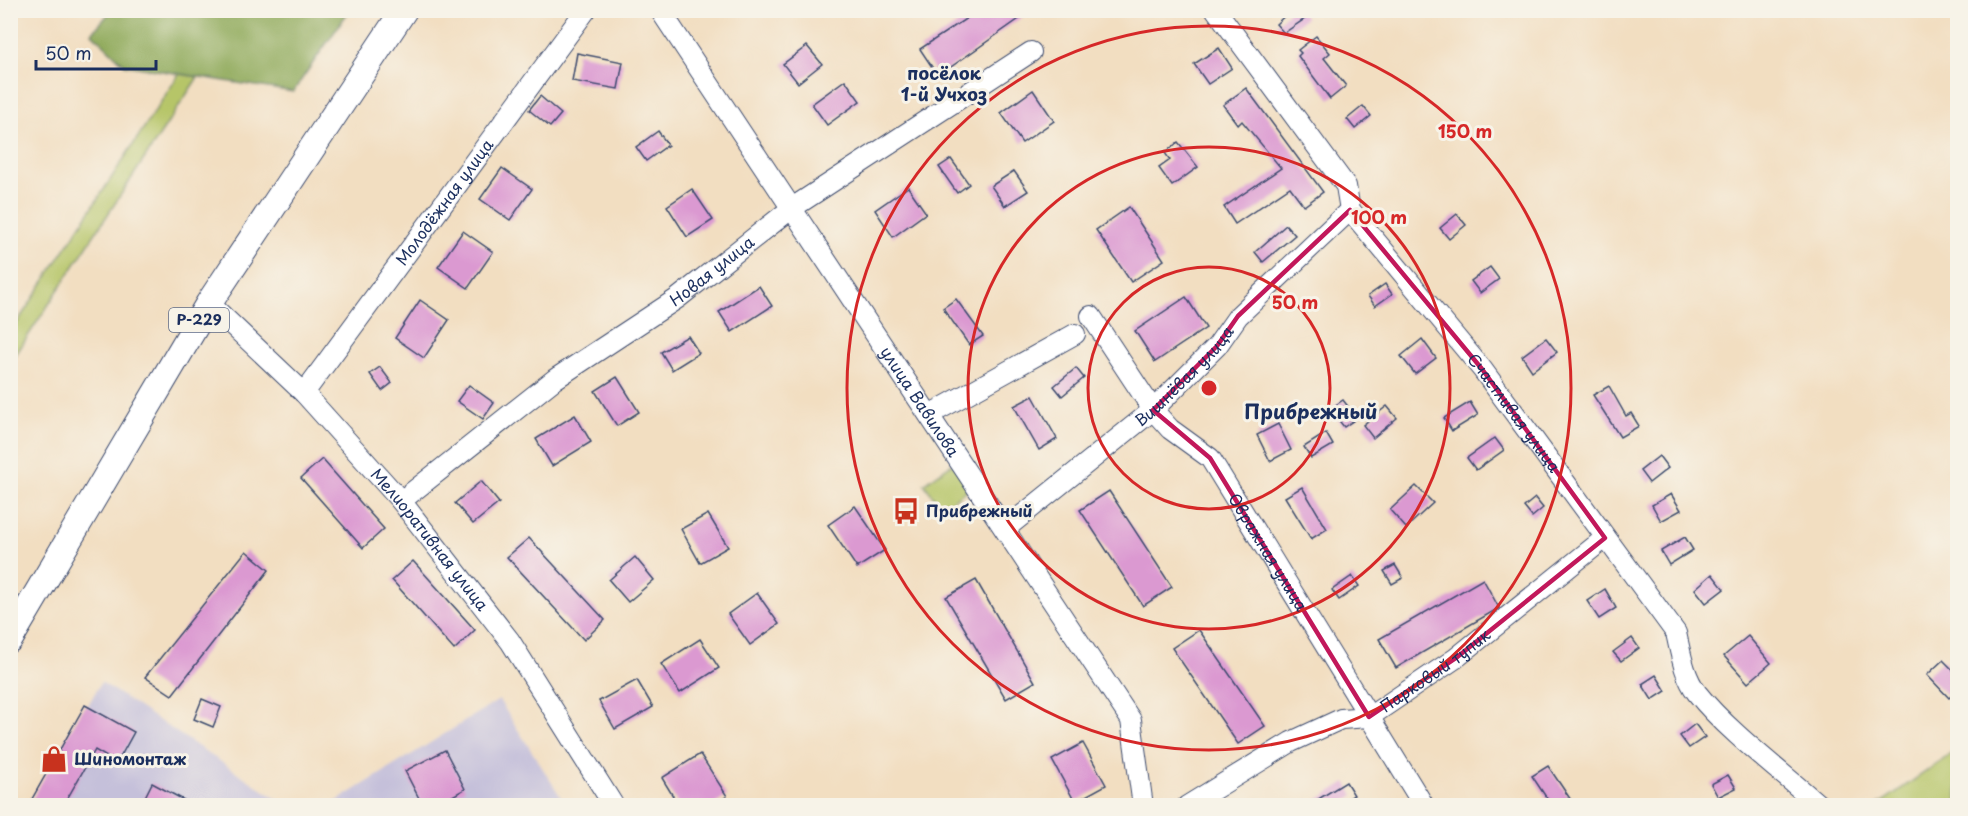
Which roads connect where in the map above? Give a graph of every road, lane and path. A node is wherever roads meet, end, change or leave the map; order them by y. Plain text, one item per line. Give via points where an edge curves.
1 (404, 10) edge
2 (586, 10) edge
3 (660, 10) edge
4 (1216, 10) edge
5 (1031, 52) dead end
6 (792, 208) junction
7 (1350, 210) junction
8 (209, 303) junction
9 (1091, 316) dead end
10 (1075, 334) dead end
11 (304, 393) junction
12 (1153, 410) junction
13 (929, 415) junction
14 (402, 501) junction
15 (1005, 529) junction
16 (1605, 538) junction
17 (10, 639) edge
18 (1369, 717) junction
19 (614, 806) edge
20 (1143, 806) edge
21 (1187, 806) edge
22 (1424, 806) edge
23 (1820, 806) edge

1 - 8 main road, Р-229
2 - 11 street, Молодёжная улица
3 - 6 street, улица Вавилова
4 - 7 street, Счастливая улица via 1346,186
5 - 6 street, Новая улица
6 - 13 street, улица Вавилова
6 - 14 street, Новая улица via 678,298 555,378
7 - 12 street, Вишнёвая улица via 1238,316 1217,346
7 - 16 street, Счастливая улица via 1482,369
8 - 11 street, Мелиоративная улица
8 - 17 main road, Р-229
9 - 12 street, Овражная улица
10 - 13 street
11 - 14 street, Мелиоративная улица
12 - 15 street, Вишнёвая улица
12 - 18 street, Овражная улица via 1170,429 1210,458
13 - 15 street, улица Вавилова
14 - 19 street, Мелиоративная улица via 510,641
15 - 20 street, улица Вавилова via 1131,720
16 - 18 street, Парковый тупик via 1456,658
16 - 23 street, Счастливая улица via 1676,633 1684,669 1697,693
18 - 21 street, Парковый тупик via 1341,719 1291,742
18 - 22 street, Овражная улица

